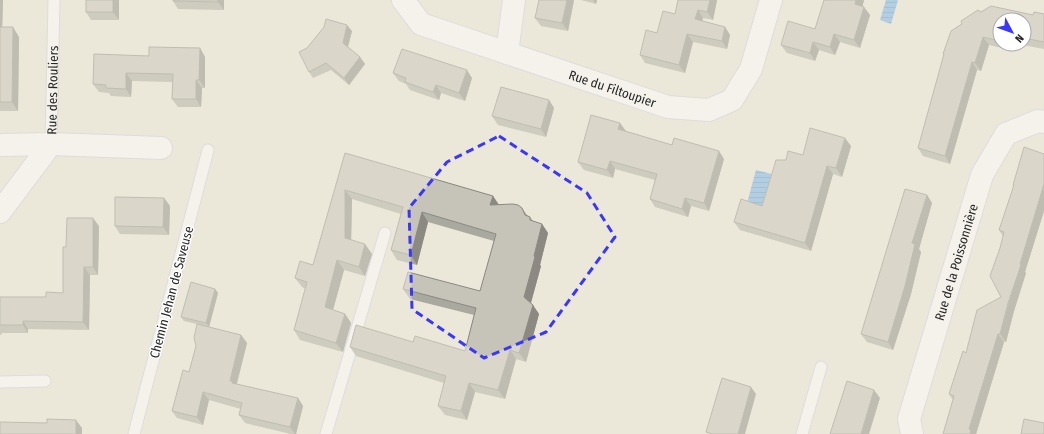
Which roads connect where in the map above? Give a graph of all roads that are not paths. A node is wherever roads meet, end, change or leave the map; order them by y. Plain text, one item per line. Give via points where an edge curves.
1 (54, 0) edge
2 (403, 0) edge
3 (514, 0) edge
4 (771, 0) edge
5 (507, 53) junction
6 (1044, 122) edge
7 (51, 144) junction
8 (0, 145) edge
9 (161, 148) dead end
10 (208, 150) dead end
11 (0, 212) edge
12 (385, 233) dead end
13 (821, 367) dead end
14 (45, 381) dead end
15 (0, 382) edge
16 (134, 434) edge
17 (326, 434) edge
18 (802, 434) edge
19 (912, 434) edge

1 - 7 lane, Rue des Rouliers
2 - 5 street, Rue du Filtoupier via 421,24
3 - 5 street
4 - 5 street, Rue du Filtoupier via 751,69 732,100 709,110 668,107
6 - 19 street, Rue de la Poissonnière via 1038,121 1006,134 982,175 908,419
7 - 8 street
7 - 9 street
7 - 11 street, Rue des Rouliers
10 - 16 lane, Chemin Jehan de Saveuse
12 - 17 lane
13 - 18 lane
14 - 15 lane

